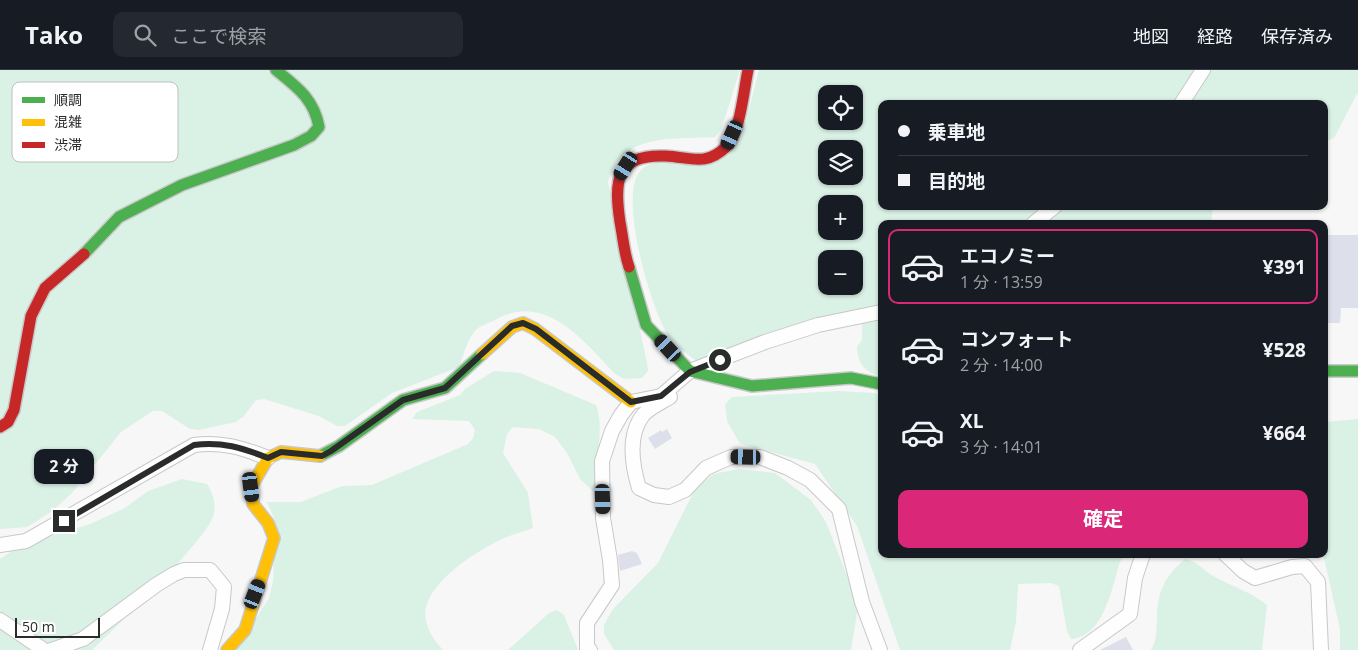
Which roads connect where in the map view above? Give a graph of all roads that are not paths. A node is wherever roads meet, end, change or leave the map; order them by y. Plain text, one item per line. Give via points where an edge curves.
1 (276, 70) edge
2 (748, 70) edge
3 (1203, 70) edge
4 (1184, 100) edge
5 (1050, 210) edge
6 (1038, 220) edge
7 (878, 313) edge
8 (1328, 371) edge
9 (1358, 371) edge
10 (690, 372) junction
11 (878, 383) edge
12 (631, 402) junction
13 (0, 427) edge
14 (268, 458) junction
15 (0, 545) edge
16 (1142, 558) edge
17 (1229, 558) edge
18 (0, 620) edge
19 (44, 650) edge
20 (51, 650) edge
21 (210, 650) edge
22 (227, 650) edge
23 (590, 650) edge
24 (880, 650) edge
25 (1080, 650) edge
26 (1321, 650) edge

1 - 13 street via 306,95 316,109 319,127 311,136 294,145 182,185 118,217 89,250 45,288 31,316 14,410 8,422
2 - 10 street via 737,125 728,146 707,160 642,157 626,166 618,178 618,206 626,258 646,325
3 - 4 street
5 - 6 street
7 - 10 street via 818,325
8 - 9 street
10 - 11 street via 752,386 851,378
10 - 12 street via 661,396
10 - 24 street via 693,381 644,415 633,439 632,466 639,488 654,495 670,497 685,490 706,468 731,457 760,457 810,480 839,509 862,602
12 - 14 street via 536,329 523,323 512,326 445,388 403,400 322,456 281,452
12 - 23 street via 612,430 602,461 603,518 612,585 587,623 587,648
14 - 15 street via 243,448 212,442 194,445 26,541
14 - 22 street via 251,487 253,504 268,523 274,538 245,630
16 - 25 street via 1130,614
17 - 26 street via 1242,572 1255,578 1306,566 1318,582
18 - 19 street
20 - 21 street via 83,639 156,585 184,570 210,570 224,587 222,609

